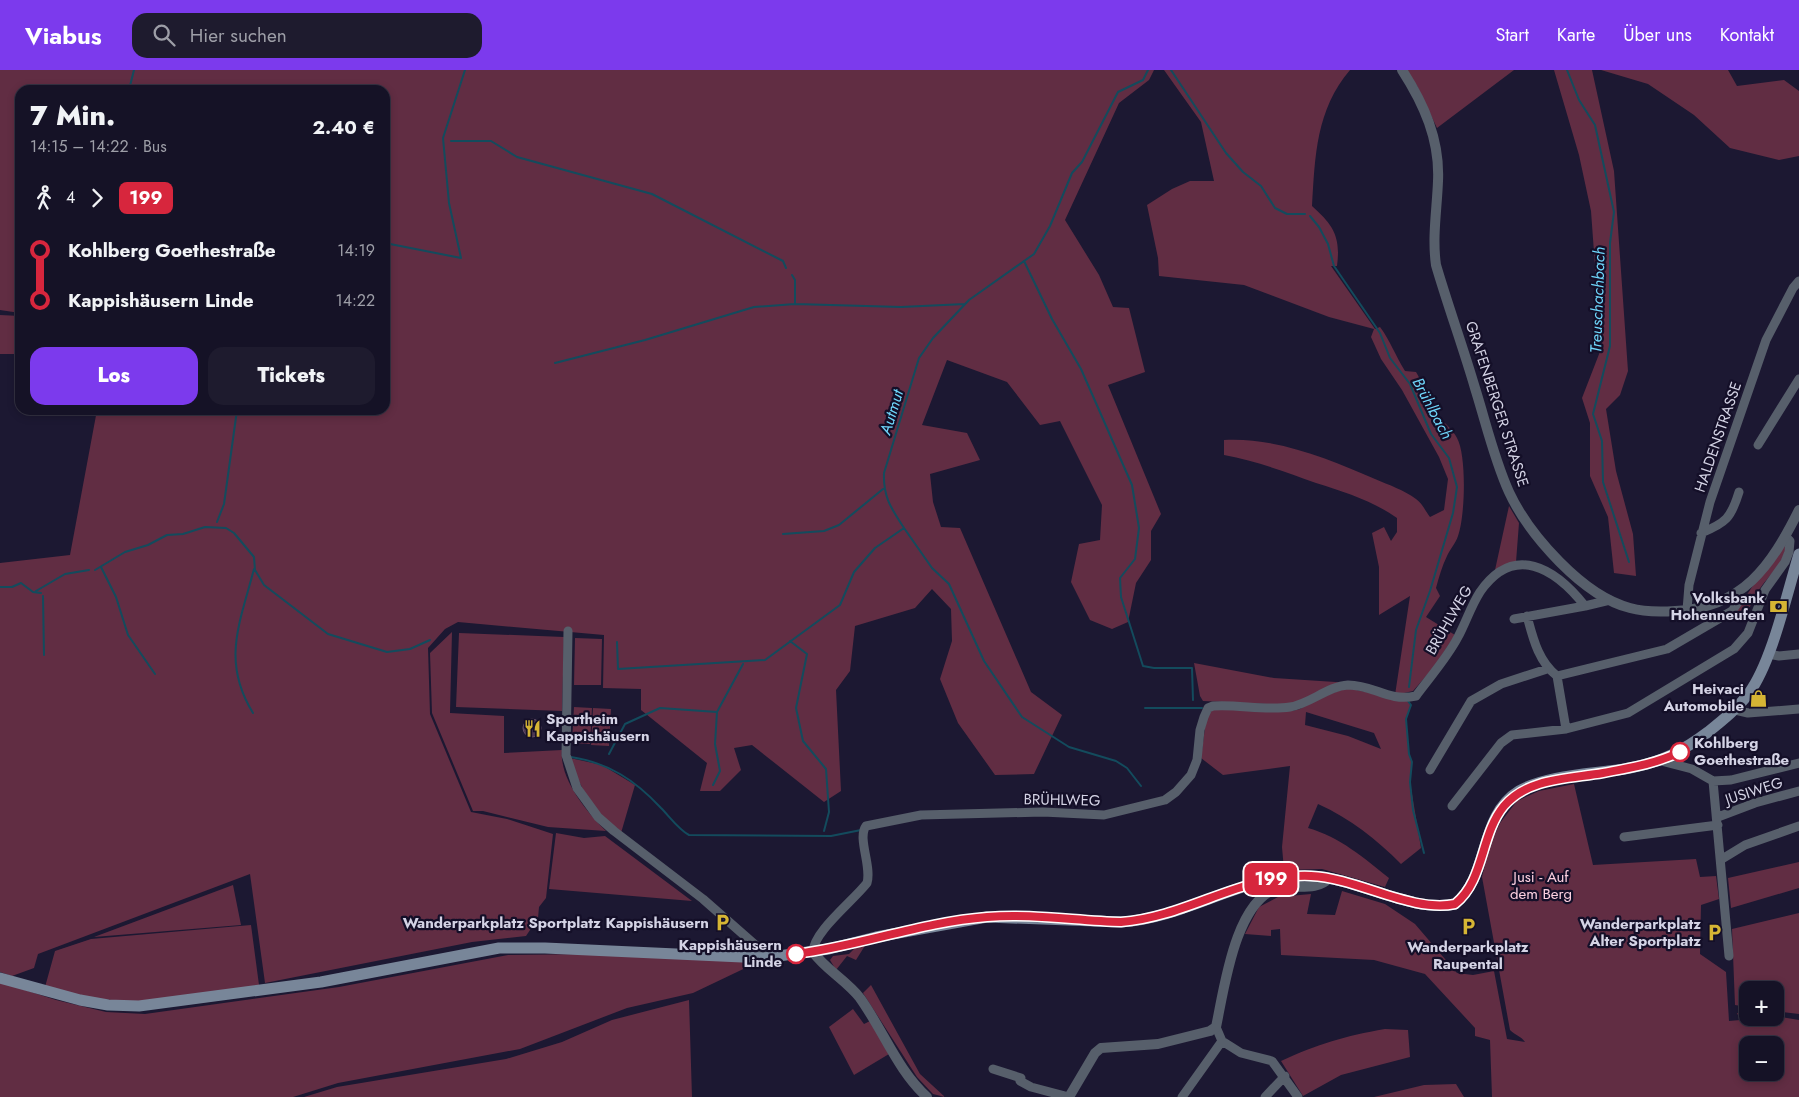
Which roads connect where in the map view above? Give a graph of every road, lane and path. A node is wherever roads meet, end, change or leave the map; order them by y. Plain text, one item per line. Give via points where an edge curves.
1 (1402, 70) edge
2 (1799, 281) edge
3 (1799, 379) edge
4 (1758, 445) dead end
5 (1739, 492) dead end
6 (1799, 510) edge
7 (1701, 533) junction
8 (1785, 536) junction
9 (1799, 554) edge
10 (1794, 586) edge
11 (1738, 594) junction
12 (1610, 600) junction
13 (1585, 606) junction
14 (1687, 610) junction
15 (1527, 616) junction
16 (1514, 619) dead end
17 (568, 631) dead end
18 (1768, 654) junction
19 (1799, 654) edge
20 (1547, 669) junction
21 (1557, 676) junction
22 (1799, 709) edge
23 (1735, 710) junction
24 (1566, 729) junction
25 (1661, 761) junction
26 (1799, 763) edge
27 (1430, 770) dead end
28 (1713, 781) junction
29 (1799, 791) edge
30 (1452, 806) dead end
31 (1718, 821) junction
32 (1799, 826) edge
33 (1624, 837) dead end
34 (1722, 858) junction
35 (1329, 878) junction
36 (813, 952) junction
37 (1729, 956) dead end
38 (764, 958) junction
39 (4, 980) edge
40 (1216, 1027) junction
41 (1222, 1041) junction
42 (993, 1069) dead end
43 (1285, 1076) junction
44 (927, 1097) edge
45 (1069, 1097) edge
46 (1182, 1097) edge
47 (1264, 1097) edge
48 (1298, 1097) edge

1 - 12 street, GRAFENBERGER STRASSE via 1423,107 1435,140 1438,179 1434,235 1436,265 1510,494 1535,533 1573,574
2 - 7 street, HALDENSTRASSE via 1766,340
3 - 4 street
5 - 7 street via 1726,520
6 - 8 street, GRAFENBERGER STRASSE
7 - 14 street, HALDENSTRASSE via 1689,585
8 - 11 street, GRAFENBERGER STRASSE via 1764,567
8 - 24 street via 1790,542 1789,552 1764,590 1748,633 1734,649 1628,713
9 - 10 main road
10 - 18 main road
11 - 14 street, GRAFENBERGER STRASSE via 1704,608
11 - 21 street via 1732,611 1666,649
12 - 13 street
12 - 14 street, GRAFENBERGER STRASSE via 1646,611
13 - 15 street
13 - 36 street, BRÜHLWEG via 1565,584 1540,568 1520,564 1503,570 1480,592 1459,636 1416,696 1391,697 1365,687 1346,685 1290,707 1208,708 1191,775 1165,800 1104,816 1043,812 921,815 866,826 862,834 870,873 867,883 819,934
15 - 16 street
15 - 20 street via 1535,645
17 - 38 street via 566,755 577,788 598,817 703,898 761,950
18 - 19 street
18 - 23 main road via 1750,692
20 - 21 street
20 - 27 street via 1501,684 1471,701
21 - 24 street
22 - 23 street via 1748,713
23 - 25 main road via 1681,752
24 - 30 street via 1512,735 1501,743
25 - 28 street via 1692,769
25 - 35 main road via 1552,780 1518,792 1494,818 1474,880 1455,904 1438,907
26 - 28 street via 1731,780
28 - 31 street, JUSIWEG
29 - 31 street, JUSIWEG via 1755,803
31 - 33 street
31 - 34 street, JUSIWEG
32 - 34 street via 1745,845
34 - 37 street, JUSIWEG
35 - 36 main road via 1298,876 1268,879 1141,921 987,917 893,933
35 - 40 street via 1319,885 1278,888 1258,899 1250,909 1227,973
36 - 38 main road
36 - 44 street via 823,966 858,996 912,1081
38 - 39 main road via 499,948 321,982 139,1006 80,1000
40 - 41 street
40 - 45 street via 1160,1044 1101,1048
41 - 43 street via 1241,1053 1272,1061
41 - 46 street
42 - 45 street via 1021,1078 1020,1081 1031,1087
43 - 47 street
43 - 48 street

